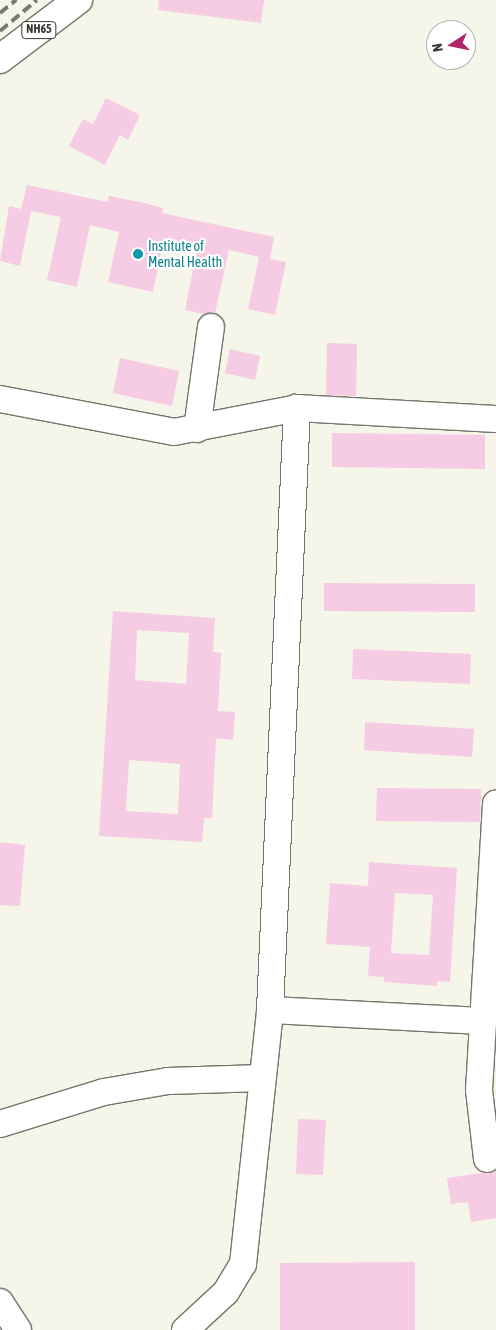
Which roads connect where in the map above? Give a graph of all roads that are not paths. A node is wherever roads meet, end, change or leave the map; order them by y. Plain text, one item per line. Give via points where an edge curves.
1 (78, 0) edge
2 (0, 59) edge
3 (211, 327) dead end
4 (0, 399) edge
5 (297, 408) junction
6 (496, 419) edge
7 (197, 429) junction
8 (496, 804) edge
9 (270, 1010) junction
10 (484, 1021) junction
11 (262, 1078) junction
12 (0, 1124) edge
13 (487, 1159) dead end
14 (0, 1302) edge
15 (18, 1330) edge
16 (185, 1330) edge

1 - 2 highway, NH65
3 - 7 lane
4 - 7 lane via 174,432
5 - 6 lane
5 - 7 lane
5 - 9 lane
8 - 10 lane
9 - 10 lane
9 - 11 lane
10 - 13 lane via 479,1090
11 - 12 lane via 168,1081 113,1090
11 - 16 lane via 243,1264 226,1292
14 - 15 lane

